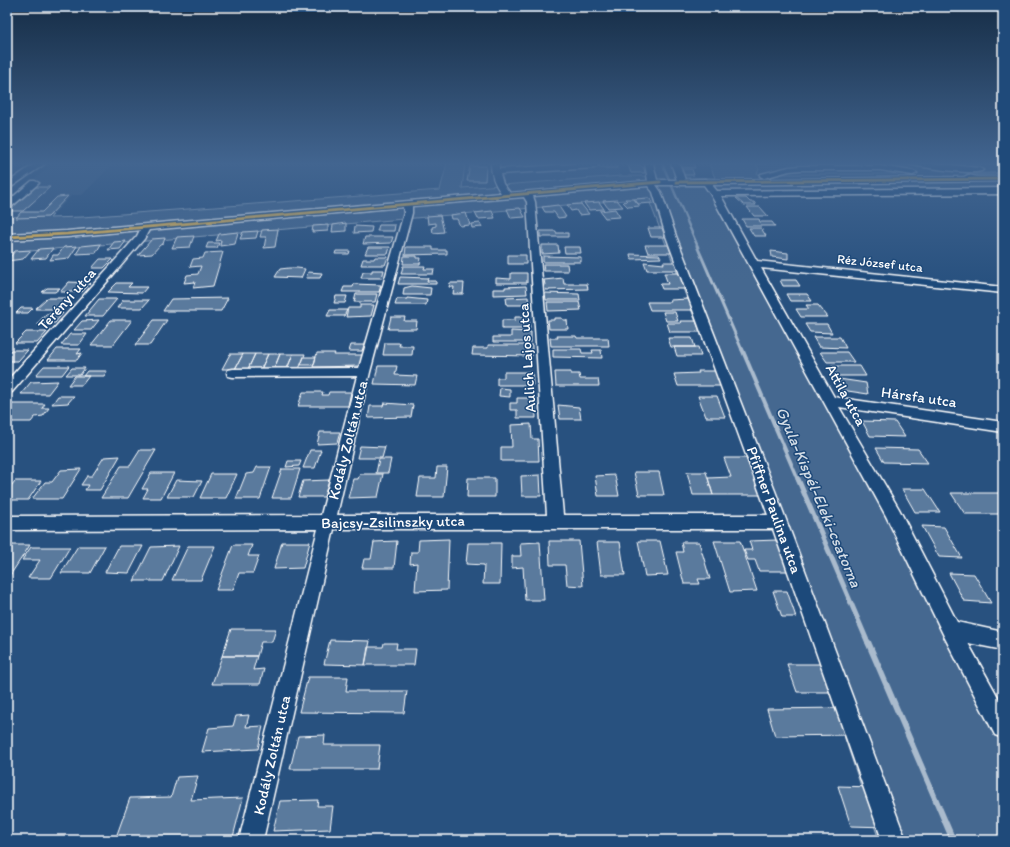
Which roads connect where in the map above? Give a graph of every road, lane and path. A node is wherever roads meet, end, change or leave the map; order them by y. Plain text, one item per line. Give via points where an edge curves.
1 (423, 203) edge
2 (531, 203) edge
3 (660, 203) edge
4 (720, 203) edge
5 (407, 204) junction
6 (146, 227) junction
7 (7, 238) edge
8 (754, 264) junction
9 (1003, 290) edge
10 (364, 372) junction
11 (233, 373) dead end
12 (7, 388) edge
13 (829, 401) junction
14 (1003, 426) edge
15 (555, 520) junction
16 (778, 522) junction
17 (7, 523) edge
18 (327, 523) junction
19 (951, 630) junction
20 (1003, 640) edge
21 (1003, 727) edge
22 (251, 840) edge
23 (894, 840) edge

1 - 5 street
2 - 15 street, Aulich Lajos utca
3 - 16 street, Pfiffner Paulina utca
4 - 8 street, Attila utca
5 - 6 street
5 - 10 street, Kodály Zoltán utca via 408,213
6 - 7 street
6 - 12 street, Terényi utca via 141,237
8 - 9 street, Réz József utca
8 - 13 street, Attila utca
10 - 11 street
10 - 18 street, Kodály Zoltán utca
13 - 14 street, Hársfa utca
13 - 19 street, Attila utca via 893,514
15 - 16 street, Bajcsy-Zsilinszky utca
15 - 18 street, Bajcsy-Zsilinszky utca
16 - 23 street, Pfiffner Paulina utca
17 - 18 street, Bajcsy-Zsilinszky utca
18 - 22 street, Kodály Zoltán utca
19 - 20 street
19 - 21 street, Attila utca

